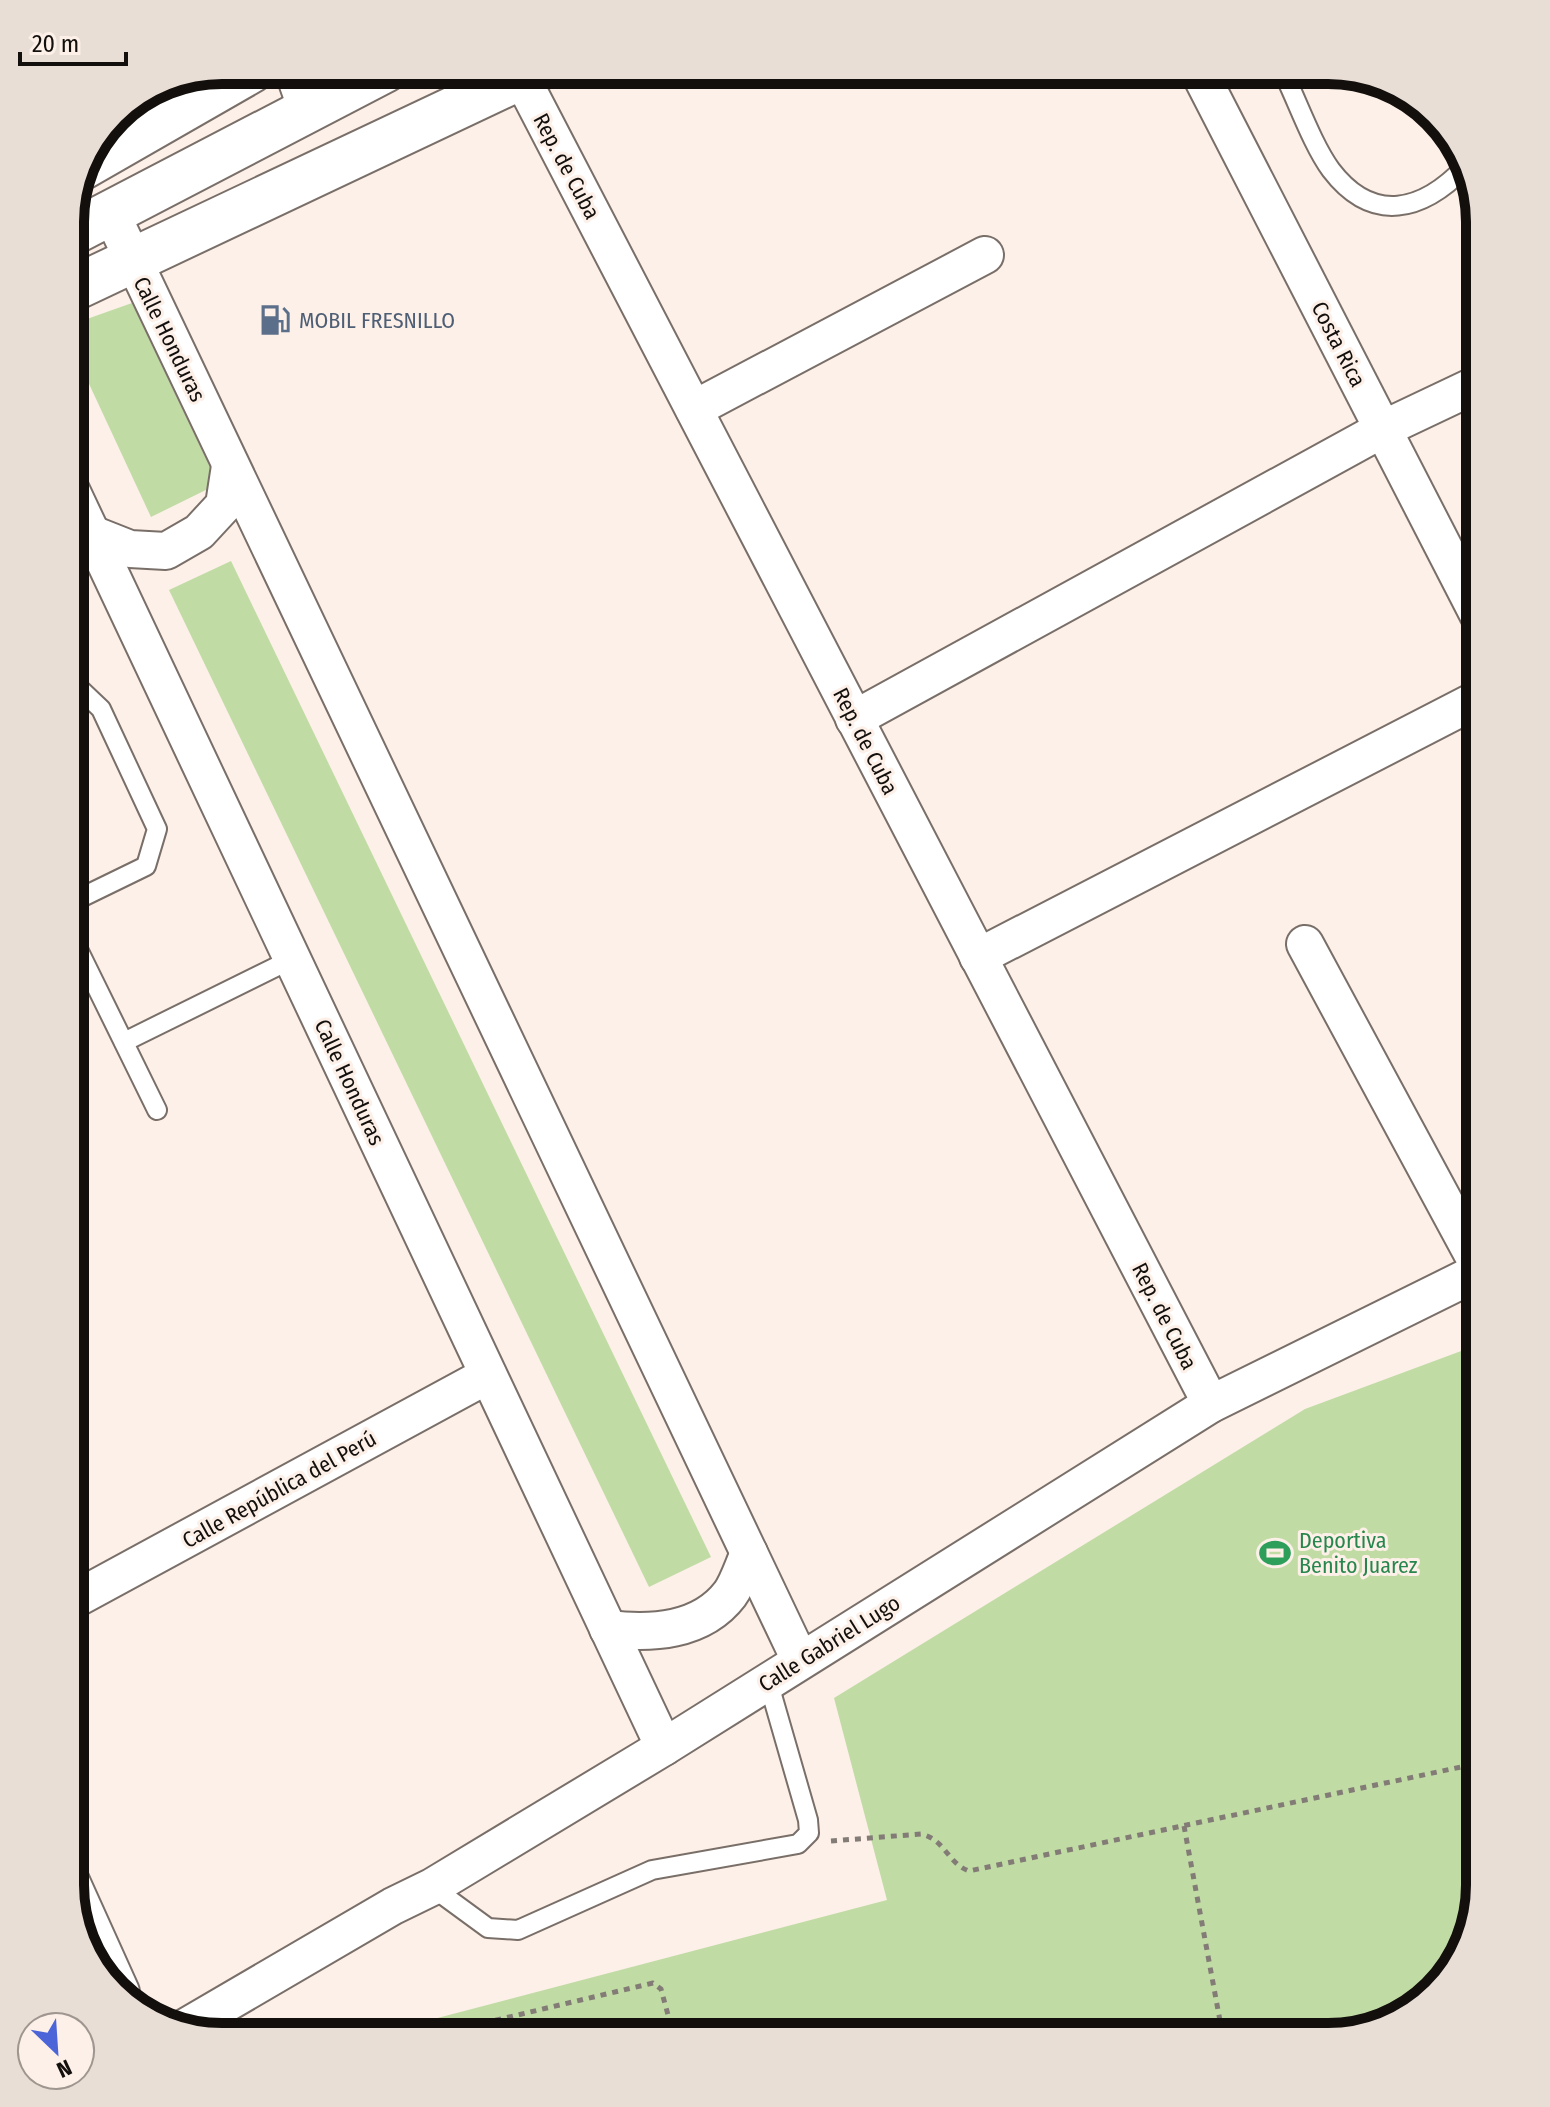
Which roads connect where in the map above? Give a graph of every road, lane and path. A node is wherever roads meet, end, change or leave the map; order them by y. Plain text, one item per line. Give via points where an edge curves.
1 (228, 84) edge
2 (298, 84) edge
3 (358, 84) edge
4 (507, 84) edge
5 (533, 84) edge
6 (1205, 84) edge
7 (1289, 84) edge
8 (307, 110) junction
9 (101, 157) edge
10 (1457, 175) edge
11 (110, 211) junction
12 (84, 226) edge
13 (985, 255) dead end
14 (132, 260) junction
15 (84, 283) edge
16 (1466, 390) edge
17 (694, 409) junction
18 (1383, 429) junction
19 (230, 466) junction
20 (84, 517) edge
21 (92, 534) junction
22 (1466, 591) edge
23 (84, 693) edge
24 (1466, 705) edge
25 (854, 719) junction
26 (84, 896) edge
27 (1305, 944) dead end
28 (978, 957) junction
29 (292, 959) junction
30 (84, 961) edge
31 (124, 1042) junction
32 (157, 1110) dead end
33 (1466, 1244) edge
34 (1466, 1277) edge
35 (488, 1375) junction
36 (1211, 1404) junction
37 (749, 1553) junction
38 (84, 1594) edge
39 (608, 1629) junction
40 (800, 1660) junction
41 (768, 1681) junction
42 (664, 1747) junction
43 (1466, 1766) edge
44 (1184, 1826) junction
45 (798, 1844) junction
46 (432, 1887) junction
47 (393, 1906) junction
48 (89, 1921) edge
49 (106, 1958) edge
50 (197, 2020) edge
51 (229, 2023) edge
52 (484, 2023) edge
53 (670, 2023) edge
54 (1220, 2023) edge

1 - 9 main road
2 - 8 street
3 - 8 main road
4 - 14 main road
5 - 17 street, Rep. de Cuba
6 - 18 street, Costa Rica
7 - 10 lane via 1331,170 1369,205 1401,207 1442,192
8 - 11 main road
11 - 12 main road
11 - 14 street, Calle Honduras
13 - 17 street
14 - 15 main road
14 - 19 street, Calle Honduras
16 - 18 street
17 - 25 street, Rep. de Cuba
18 - 22 street, Costa Rica
18 - 25 street
19 - 21 street via 224,505 199,532 166,551 130,549
19 - 37 street, Calle Honduras
20 - 21 street, Calle Honduras
21 - 29 street, Calle Honduras
23 - 26 lane via 101,709 157,829 146,866
24 - 28 street
25 - 28 street, Rep. de Cuba
27 - 33 street
28 - 36 street, Rep. de Cuba
29 - 31 lane
29 - 35 street, Calle Honduras
30 - 31 lane
31 - 32 lane
34 - 36 street, Calle Gabriel Lugo
35 - 38 street, Calle República del Perú
35 - 39 street, Calle Honduras
36 - 40 street, Calle Gabriel Lugo
37 - 39 street via 730,1594 705,1614 678,1628 646,1633
37 - 40 street, Calle Honduras
39 - 42 street, Calle Honduras
40 - 41 street, Calle Gabriel Lugo
41 - 42 street, Calle Gabriel Lugo
41 - 45 lane via 808,1820 809,1833
42 - 46 street, Calle Gabriel Lugo
43 - 44 path
44 - 45 path via 969,1871 959,1868 935,1838 921,1834
44 - 54 path
45 - 46 lane via 652,1870 518,1930 488,1928
46 - 47 street, Calle Gabriel Lugo
47 - 50 street, Calle Gabriel Lugo
47 - 51 street
48 - 49 street
52 - 53 path via 653,1983 661,1989

